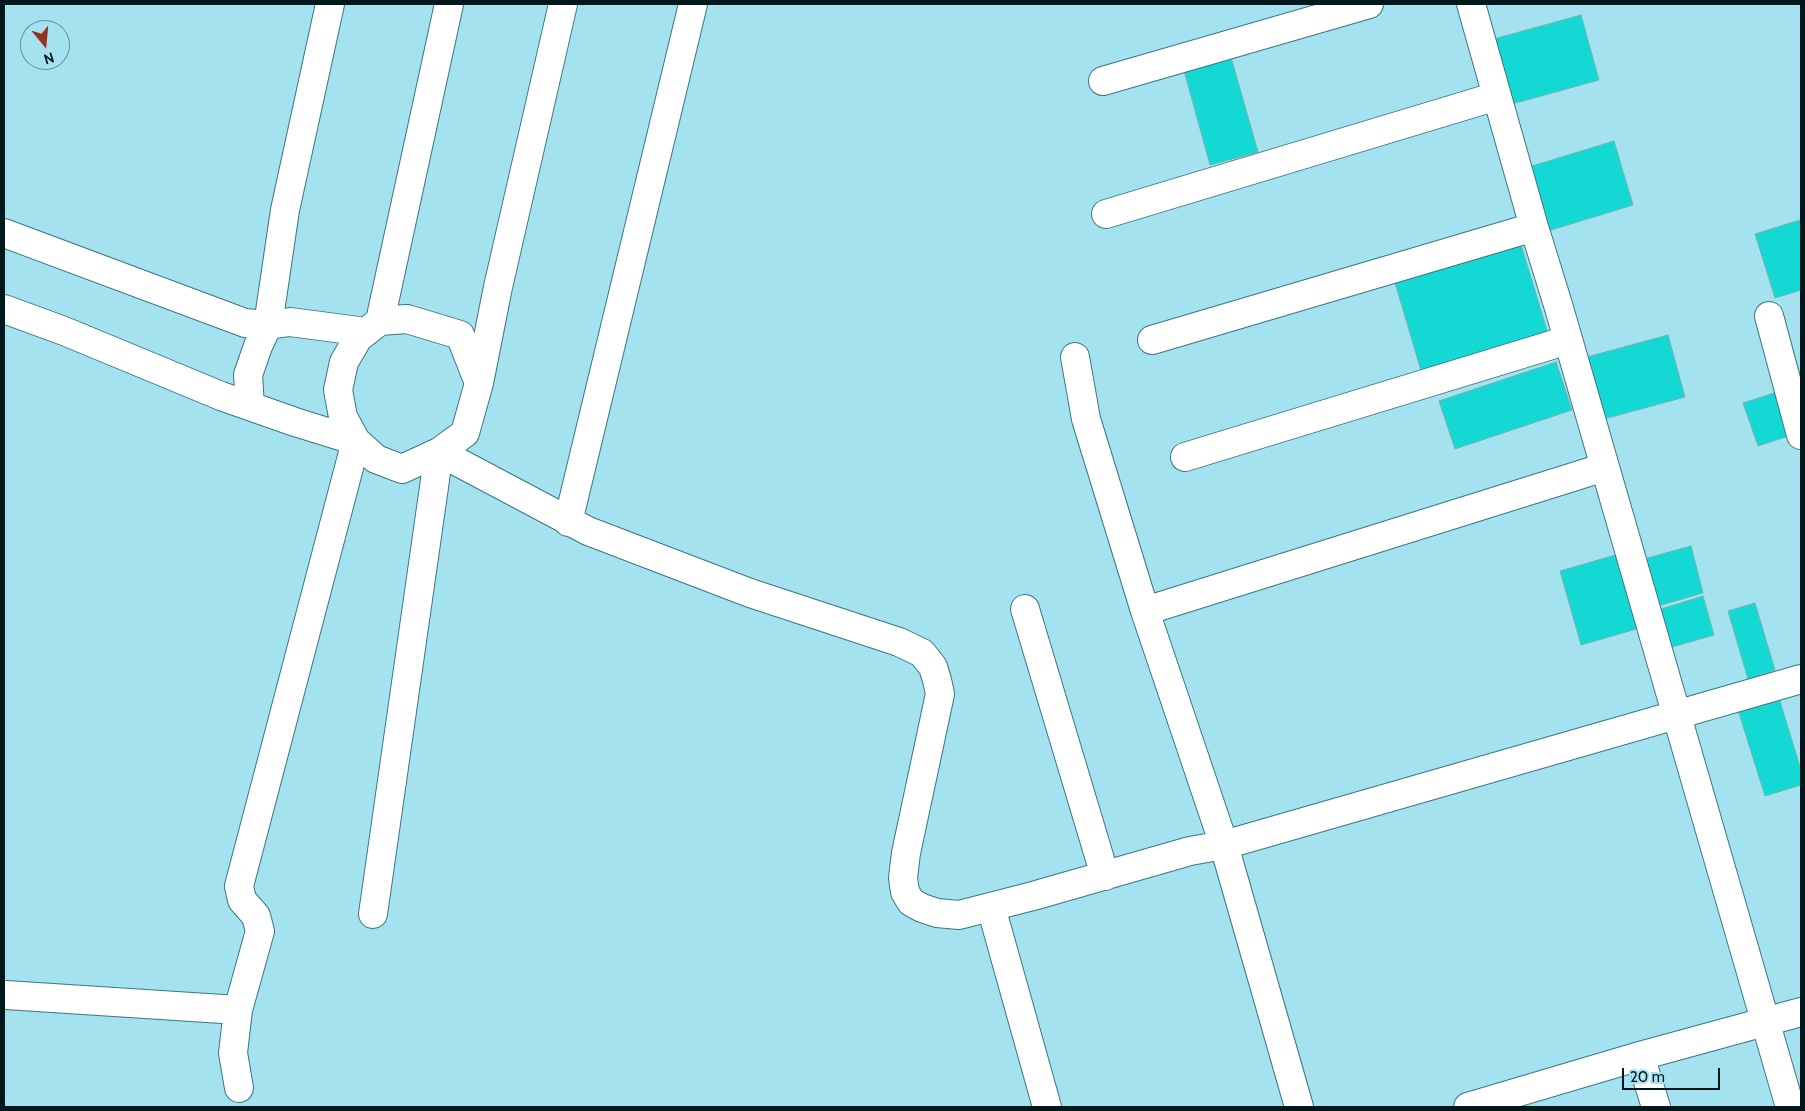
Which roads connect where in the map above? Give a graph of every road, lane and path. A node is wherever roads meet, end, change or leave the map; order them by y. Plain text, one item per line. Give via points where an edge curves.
1 (330, 4) edge
2 (449, 4) edge
3 (562, 4) edge
4 (693, 4) edge
5 (1368, 4) edge
6 (1471, 4) edge
7 (1103, 81) dead end
8 (1497, 96) junction
9 (1106, 214) dead end
10 (1534, 227) junction
11 (4, 232) edge
12 (4, 309) edge
13 (1769, 316) dead end
14 (268, 325) junction
15 (373, 326) junction
16 (1152, 340) dead end
17 (1568, 340) junction
18 (1075, 357) dead end
19 (479, 383) junction
20 (250, 406) junction
21 (1801, 435) edge
22 (356, 441) junction
23 (439, 452) junction
24 (1185, 457) dead end
25 (1605, 467) junction
26 (568, 522) junction
27 (1025, 609) dead end
28 (1145, 611) junction
29 (1801, 679) edge
30 (1677, 716) junction
31 (1224, 845) junction
32 (1105, 876) junction
33 (990, 907) junction
34 (373, 914) dead end
35 (6, 995) dead end
36 (238, 1010) junction
37 (1801, 1012) edge
38 (1765, 1021) junction
39 (1640, 1056) junction
40 (239, 1088) dead end
41 (1047, 1107) edge
42 (1298, 1107) edge
43 (1468, 1107) edge
44 (1656, 1107) edge
45 (1790, 1107) edge

1 - 14 street via 285,210
2 - 15 street
3 - 19 street
4 - 26 street
5 - 7 street
6 - 8 street
8 - 9 street
8 - 10 street
10 - 16 street
10 - 17 street
11 - 14 street via 245,323
12 - 20 street
13 - 21 street
14 - 15 street via 290,322
14 - 20 street via 248,375
15 - 19 street via 407,319 460,335
15 - 22 street via 358,338 344,362 338,390 343,417
17 - 24 street
17 - 25 street
18 - 28 street via 1086,419
19 - 23 street via 465,433
20 - 22 street
22 - 23 street via 376,459 402,470
22 - 36 street via 239,886 242,900 256,916 260,931
23 - 26 street
23 - 34 street
25 - 28 street
25 - 30 street
26 - 33 street via 675,566 899,642 922,653 932,667 940,694 906,853 905,892 911,902 937,912 959,915
27 - 32 street
28 - 31 street
29 - 30 street
30 - 31 street
30 - 38 street
31 - 32 street via 1190,851
31 - 42 street
32 - 33 street
33 - 41 street
35 - 36 street
36 - 40 street via 233,1053
37 - 38 street
38 - 39 street
38 - 45 street
39 - 43 street
39 - 44 street

